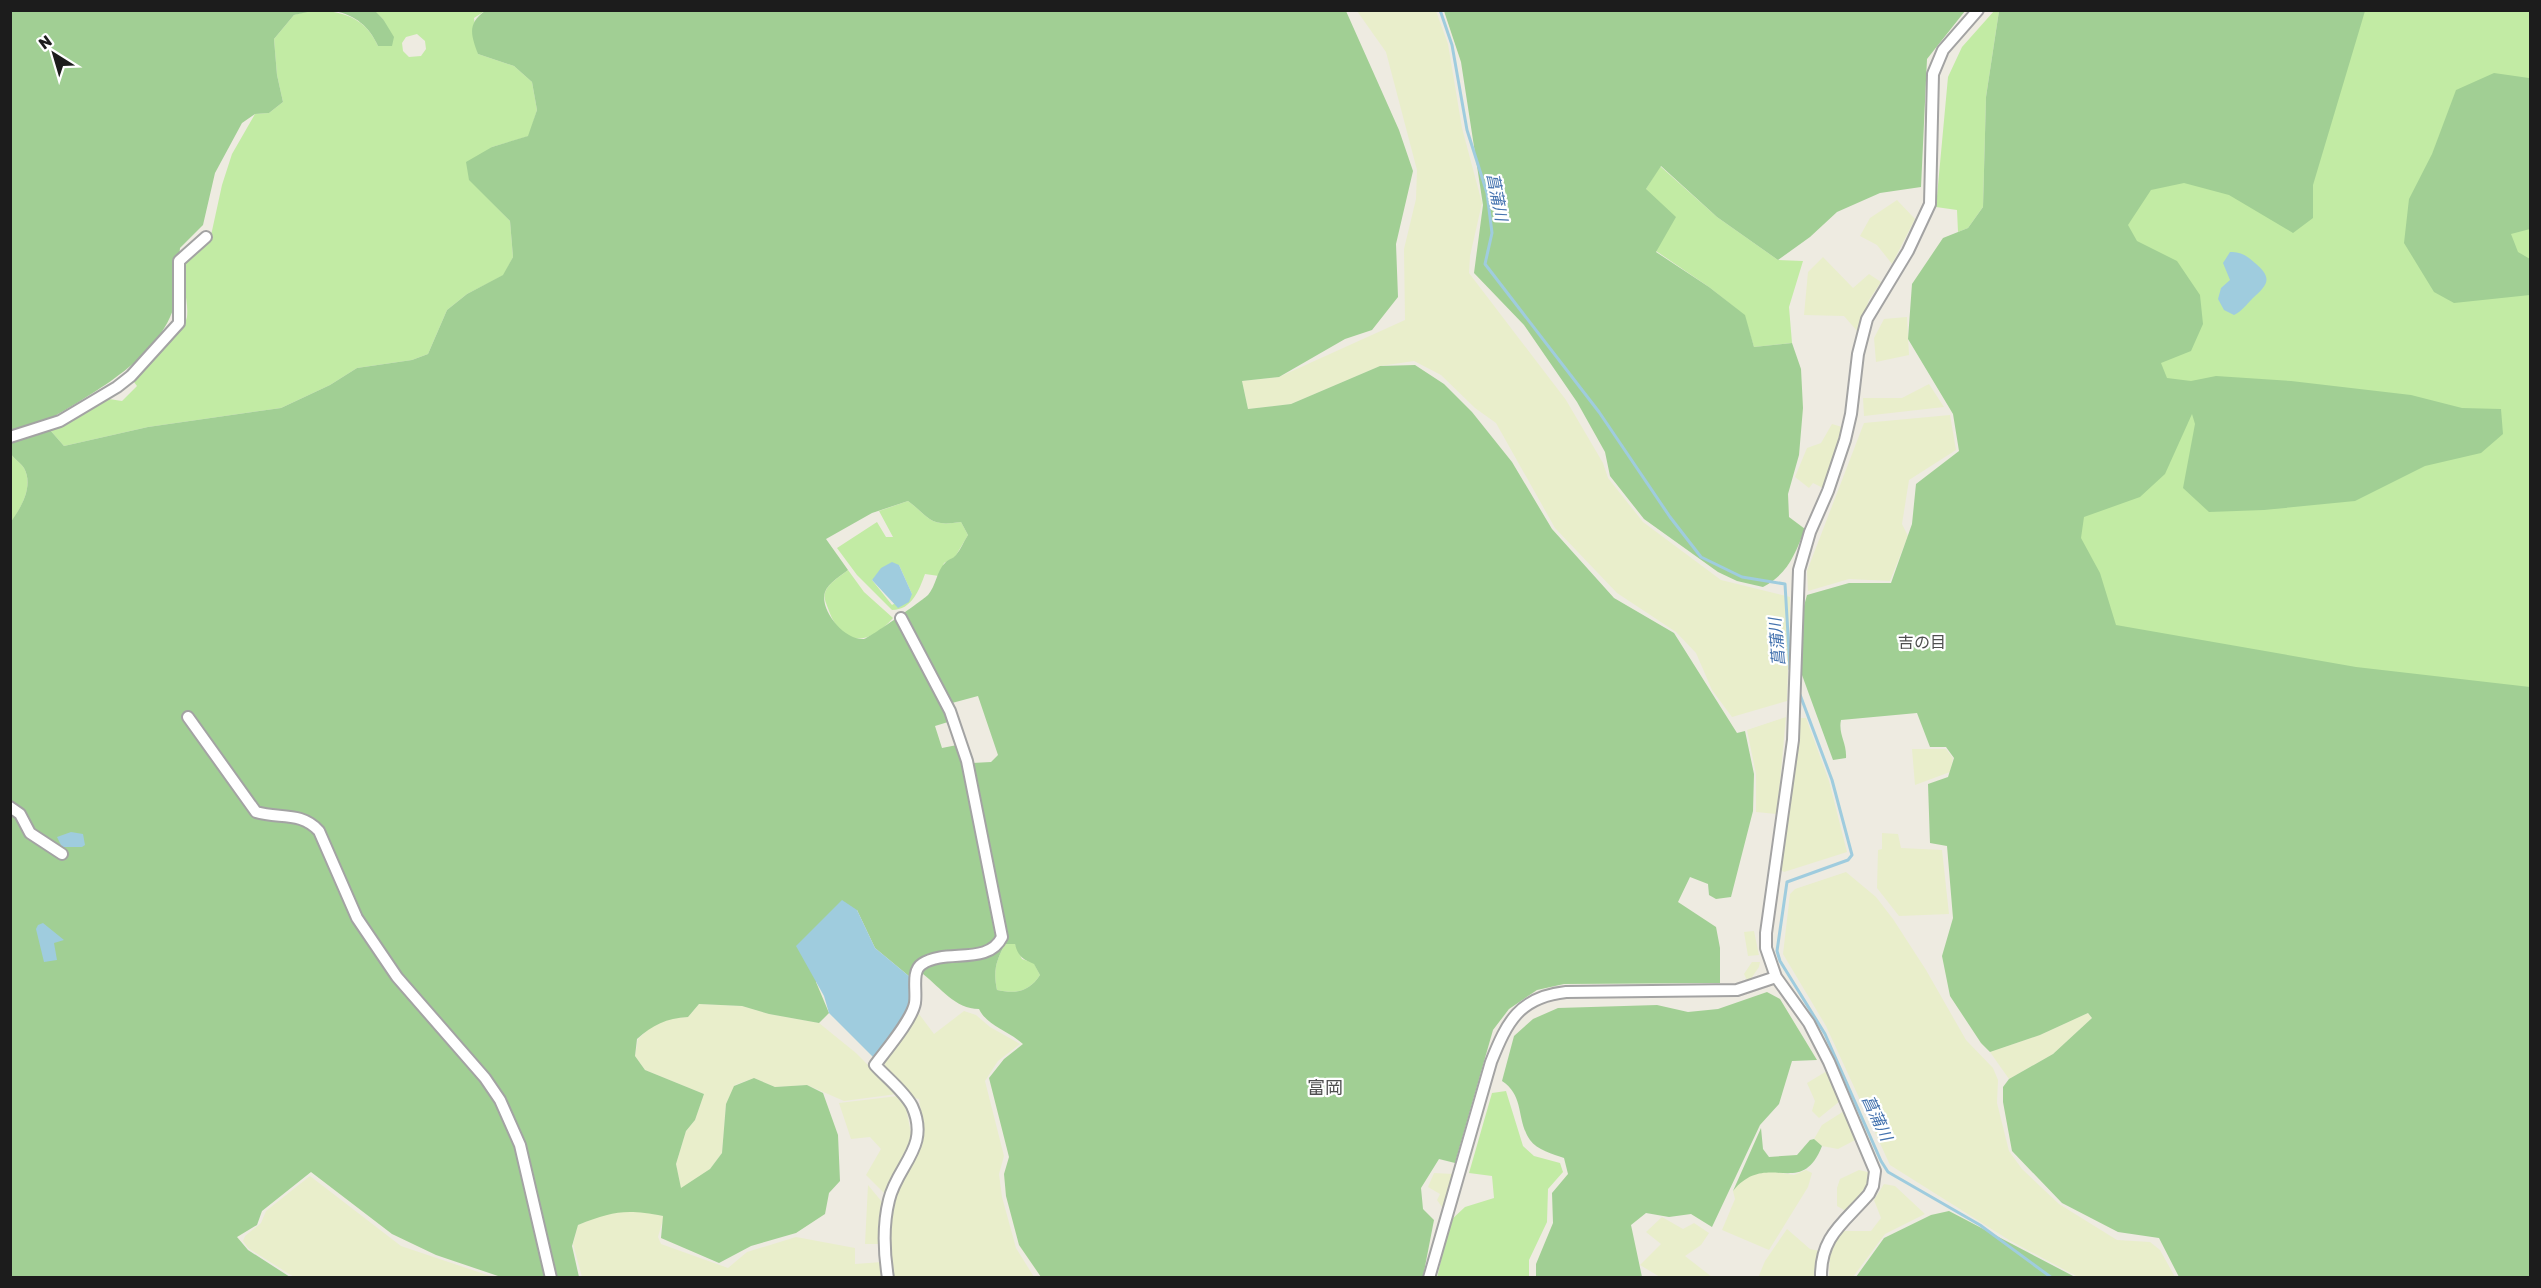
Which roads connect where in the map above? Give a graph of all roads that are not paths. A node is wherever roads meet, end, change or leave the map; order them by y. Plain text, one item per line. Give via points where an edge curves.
1 (1978, 10) edge
2 (206, 237) dead end
3 (10, 436) edge
4 (901, 618) dead end
5 (188, 717) dead end
6 (10, 807) edge
7 (62, 854) dead end
8 (1776, 977) junction
9 (550, 1278) edge
10 (888, 1278) edge
11 (1429, 1278) edge
12 (1821, 1278) edge

1 - 8 street via 1952,37 1937,63 1931,91 1930,204 1908,251 1867,319 1845,440 1799,570 1792,740 1766,933 1766,948
2 - 3 street via 179,261 179,323 131,376 60,421
4 - 10 street via 950,711 967,761 1002,937 998,946 989,951 921,964 916,971 913,1010 875,1065 911,1105 918,1132 917,1143 889,1199 885,1244
5 - 9 street via 256,812 296,816 310,821 319,831 357,918 398,977 500,1100 520,1145
6 - 7 street via 20,814 30,833
8 - 11 street via 1737,990 1566,992 1551,993 1526,1004 1503,1032 1491,1062
8 - 12 street via 1809,1023 1829,1062 1875,1171 1869,1194 1827,1242 1821,1259

